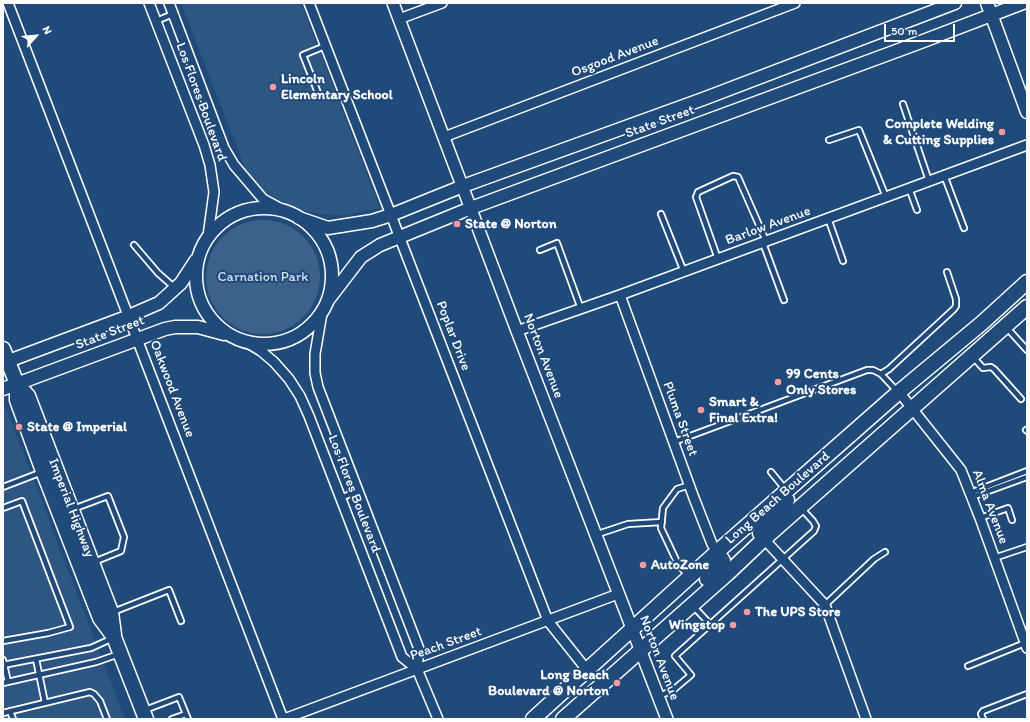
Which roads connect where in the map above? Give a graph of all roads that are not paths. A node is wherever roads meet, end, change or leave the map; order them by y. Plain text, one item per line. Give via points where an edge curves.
1 (8, 3) edge
2 (149, 3) edge
3 (169, 3) edge
4 (309, 3) edge
5 (393, 3) edge
6 (442, 3) edge
7 (795, 3) edge
8 (955, 3) edge
9 (1023, 3) edge
10 (989, 9) edge
11 (173, 14) junction
12 (399, 19) junction
13 (156, 21) junction
14 (325, 46) junction
15 (318, 93) dead end
16 (703, 99) junction
17 (903, 104) dead end
18 (1027, 112) edge
19 (710, 120) junction
20 (444, 137) junction
21 (829, 140) dead end
22 (1027, 144) edge
23 (944, 175) junction
24 (929, 181) junction
25 (463, 186) junction
26 (909, 188) junction
27 (886, 197) junction
28 (471, 208) junction
29 (917, 210) dead end
30 (285, 211) junction
31 (661, 214) dead end
32 (391, 215) junction
33 (299, 218) junction
34 (828, 218) junction
35 (964, 228) dead end
36 (208, 236) junction
37 (400, 237) junction
38 (764, 242) junction
39 (134, 244) dead end
40 (540, 250) dead end
41 (198, 257) junction
42 (718, 259) junction
43 (843, 261) dead end
44 (684, 272) junction
45 (947, 272) dead end
46 (1027, 282) edge
47 (175, 288) junction
48 (620, 295) junction
49 (328, 300) junction
50 (784, 300) dead end
51 (1027, 307) edge
52 (581, 309) junction
53 (322, 313) junction
54 (128, 316) junction
55 (1006, 327) junction
56 (517, 331) junction
57 (230, 336) junction
58 (137, 338) junction
59 (246, 342) junction
60 (1027, 350) edge
61 (972, 356) junction
62 (5, 358) edge
63 (881, 374) junction
64 (17, 384) junction
65 (3, 389) edge
66 (898, 392) junction
67 (1021, 399) dead end
68 (912, 408) junction
69 (674, 442) junction
70 (43, 471) junction
71 (772, 472) dead end
72 (1027, 472) edge
73 (1027, 477) edge
74 (690, 485) junction
75 (3, 487) edge
76 (357, 491) junction
77 (787, 491) junction
78 (971, 495) junction
79 (341, 498) junction
80 (800, 507) junction
81 (3, 508) edge
82 (72, 510) junction
83 (980, 518) junction
84 (1012, 520) dead end
85 (662, 522) junction
86 (595, 535) junction
87 (764, 539) junction
88 (1027, 547) edge
89 (717, 552) junction
90 (885, 552) dead end
91 (994, 558) junction
92 (783, 560) junction
93 (92, 562) junction
94 (689, 577) junction
95 (618, 594) junction
96 (692, 605) junction
97 (825, 605) junction
98 (111, 612) junction
99 (181, 621) dead end
100 (548, 621) junction
101 (710, 624) junction
102 (632, 630) junction
103 (114, 637) junction
104 (3, 641) edge
105 (1026, 645) edge
106 (640, 651) junction
107 (121, 653) junction
108 (36, 658) junction
109 (3, 663) edge
110 (968, 666) dead end
111 (417, 669) junction
112 (587, 670) junction
113 (39, 675) junction
114 (5, 683) edge
115 (1027, 694) edge
116 (658, 696) junction
117 (45, 703) junction
118 (10, 711) junction
119 (3, 712) edge
120 (144, 715) edge
121 (187, 716) edge
122 (13, 719) edge
123 (107, 719) edge
124 (172, 719) edge
125 (283, 719) edge
126 (438, 719) edge
127 (533, 719) edge
128 (563, 719) edge
129 (667, 719) edge
130 (866, 719) edge
131 (983, 719) edge

1 - 54 street, Oakwood Avenue
2 - 13 street, Los Flores Boulevard
3 - 11 street, Los Flores Boulevard
4 - 14 street, Poplar Drive
5 - 12 street, Norton Avenue
6 - 12 street
7 - 20 street, Osgood Avenue
8 - 16 main road, State Street
9 - 10 main road, State Street
10 - 18 main road
10 - 19 main road, State Street via 918,43
11 - 13 lane
11 - 30 street, Los Flores Boulevard via 224,148 234,165 263,199
12 - 20 street, Norton Avenue
13 - 36 street, Los Flores Boulevard via 210,165 214,192
14 - 15 lane via 303,55
14 - 32 street, Poplar Drive
16 - 19 main road
16 - 25 main road, State Street
17 - 24 lane
19 - 28 main road, State Street
20 - 25 street, Norton Avenue
21 - 27 lane via 859,130
22 - 23 street, Barlow Avenue
23 - 24 street, Barlow Avenue
23 - 35 lane
24 - 26 street, Barlow Avenue
25 - 28 street, Norton Avenue
25 - 32 main road, State Street
26 - 27 street, Barlow Avenue
26 - 29 lane
27 - 34 street, Barlow Avenue
28 - 37 main road, State Street
28 - 56 street, Norton Avenue
30 - 33 main road
30 - 36 main road via 263,208 242,211 223,221
31 - 44 lane
32 - 33 main road, State Street via 372,221 328,228
32 - 37 street, Poplar Drive
33 - 49 main road via 313,230 324,245 330,263 332,282
34 - 38 street, Barlow Avenue
34 - 43 lane
36 - 41 main road
37 - 49 main road, State Street via 380,245 361,257
37 - 100 street, Poplar Drive
38 - 42 street, Barlow Avenue
38 - 42 lane via 738,177 733,176 698,192 696,198
38 - 50 lane
39 - 47 lane via 158,273
40 - 52 lane via 557,243
41 - 47 main road, State Street
41 - 57 main road via 196,275 200,299 216,325
42 - 44 street, Barlow Avenue
44 - 48 street, Barlow Avenue
45 - 63 lane via 956,306
46 - 66 main road, Long Beach Boulevard
47 - 54 main road, State Street via 159,303
48 - 52 street, Barlow Avenue
48 - 69 street, Pluma Street
49 - 53 main road
51 - 55 main road, Long Beach Boulevard
52 - 56 street, Barlow Avenue
53 - 59 main road via 307,329 289,340 268,344
53 - 76 street, Los Flores Boulevard via 315,354 317,380 322,400
54 - 58 street, Oakwood Avenue
54 - 62 main road, State Street
55 - 60 lane
55 - 61 main road, Long Beach Boulevard
56 - 86 street, Norton Avenue
57 - 58 main road, State Street via 198,327 175,327
57 - 59 main road
58 - 64 main road, State Street
58 - 125 street, Oakwood Avenue
59 - 79 street, Los Flores Boulevard via 274,362 289,379 309,416
61 - 67 lane via 983,368 994,369
61 - 68 main road, Long Beach Boulevard
62 - 64 main road, Imperial Highway
63 - 66 lane
63 - 69 lane via 867,370
64 - 65 main road, State Street
64 - 70 main road, Imperial Highway via 16,400
64 - 82 main road, Imperial Highway via 28,396
66 - 68 street, Alma Avenue
66 - 77 main road, Long Beach Boulevard
68 - 78 street, Alma Avenue via 961,470
68 - 80 main road, Long Beach Boulevard
69 - 74 street, Pluma Street
70 - 75 lane
70 - 103 main road, Imperial Highway via 100,618
71 - 77 lane
72 - 78 lane
73 - 78 lane
74 - 85 lane via 677,489 663,508
74 - 89 street, Pluma Street
76 - 79 lane
76 - 111 street, Los Flores Boulevard via 419,649
77 - 87 main road via 784,506 760,531
77 - 89 main road, Long Beach Boulevard
78 - 83 street, Alma Avenue
79 - 111 street, Los Flores Boulevard via 402,657
80 - 87 main road, Long Beach Boulevard
80 - 92 lane via 816,526 814,531
81 - 104 lane via 22,501 70,627
82 - 93 main road, Imperial Highway
82 - 93 lane via 108,496 111,503 124,537 121,550
83 - 84 lane via 1008,508
83 - 91 street, Alma Avenue
85 - 86 lane via 628,524
85 - 94 lane via 676,562
86 - 95 street, Norton Avenue
87 - 92 street
87 - 96 main road, Long Beach Boulevard
88 - 91 lane
89 - 94 main road, Long Beach Boulevard
89 - 96 main road via 723,564 693,594 690,599
90 - 97 lane
91 - 105 street, Alma Avenue
92 - 97 street
92 - 101 lane
93 - 98 main road, Imperial Highway
94 - 102 main road, Long Beach Boulevard
95 - 100 street, Peach Street
95 - 102 street, Norton Avenue
96 - 101 lane
96 - 106 main road, Long Beach Boulevard
97 - 130 street
98 - 99 lane via 169,590
98 - 103 main road, Imperial Highway
100 - 111 street, Peach Street
100 - 112 street, Poplar Drive
101 - 116 lane via 675,656 690,674 672,691
102 - 106 street, Norton Avenue
102 - 112 main road, Long Beach Boulevard
103 - 107 main road, Imperial Highway
103 - 108 lane via 92,648
105 - 110 lane
106 - 116 street, Norton Avenue
106 - 128 main road, Long Beach Boulevard
107 - 113 lane via 96,662
107 - 120 main road, Imperial Highway
108 - 109 lane
108 - 113 lane
109 - 114 lane
111 - 125 street, Peach Street
111 - 126 street, Los Flores Boulevard
112 - 127 main road, Long Beach Boulevard
113 - 114 lane
113 - 117 lane
115 - 131 lane via 983,710
116 - 129 street, Norton Avenue
117 - 118 lane
117 - 123 lane via 90,692 100,701
118 - 119 lane
118 - 122 lane
120 - 121 lane via 178,697
121 - 124 lane

